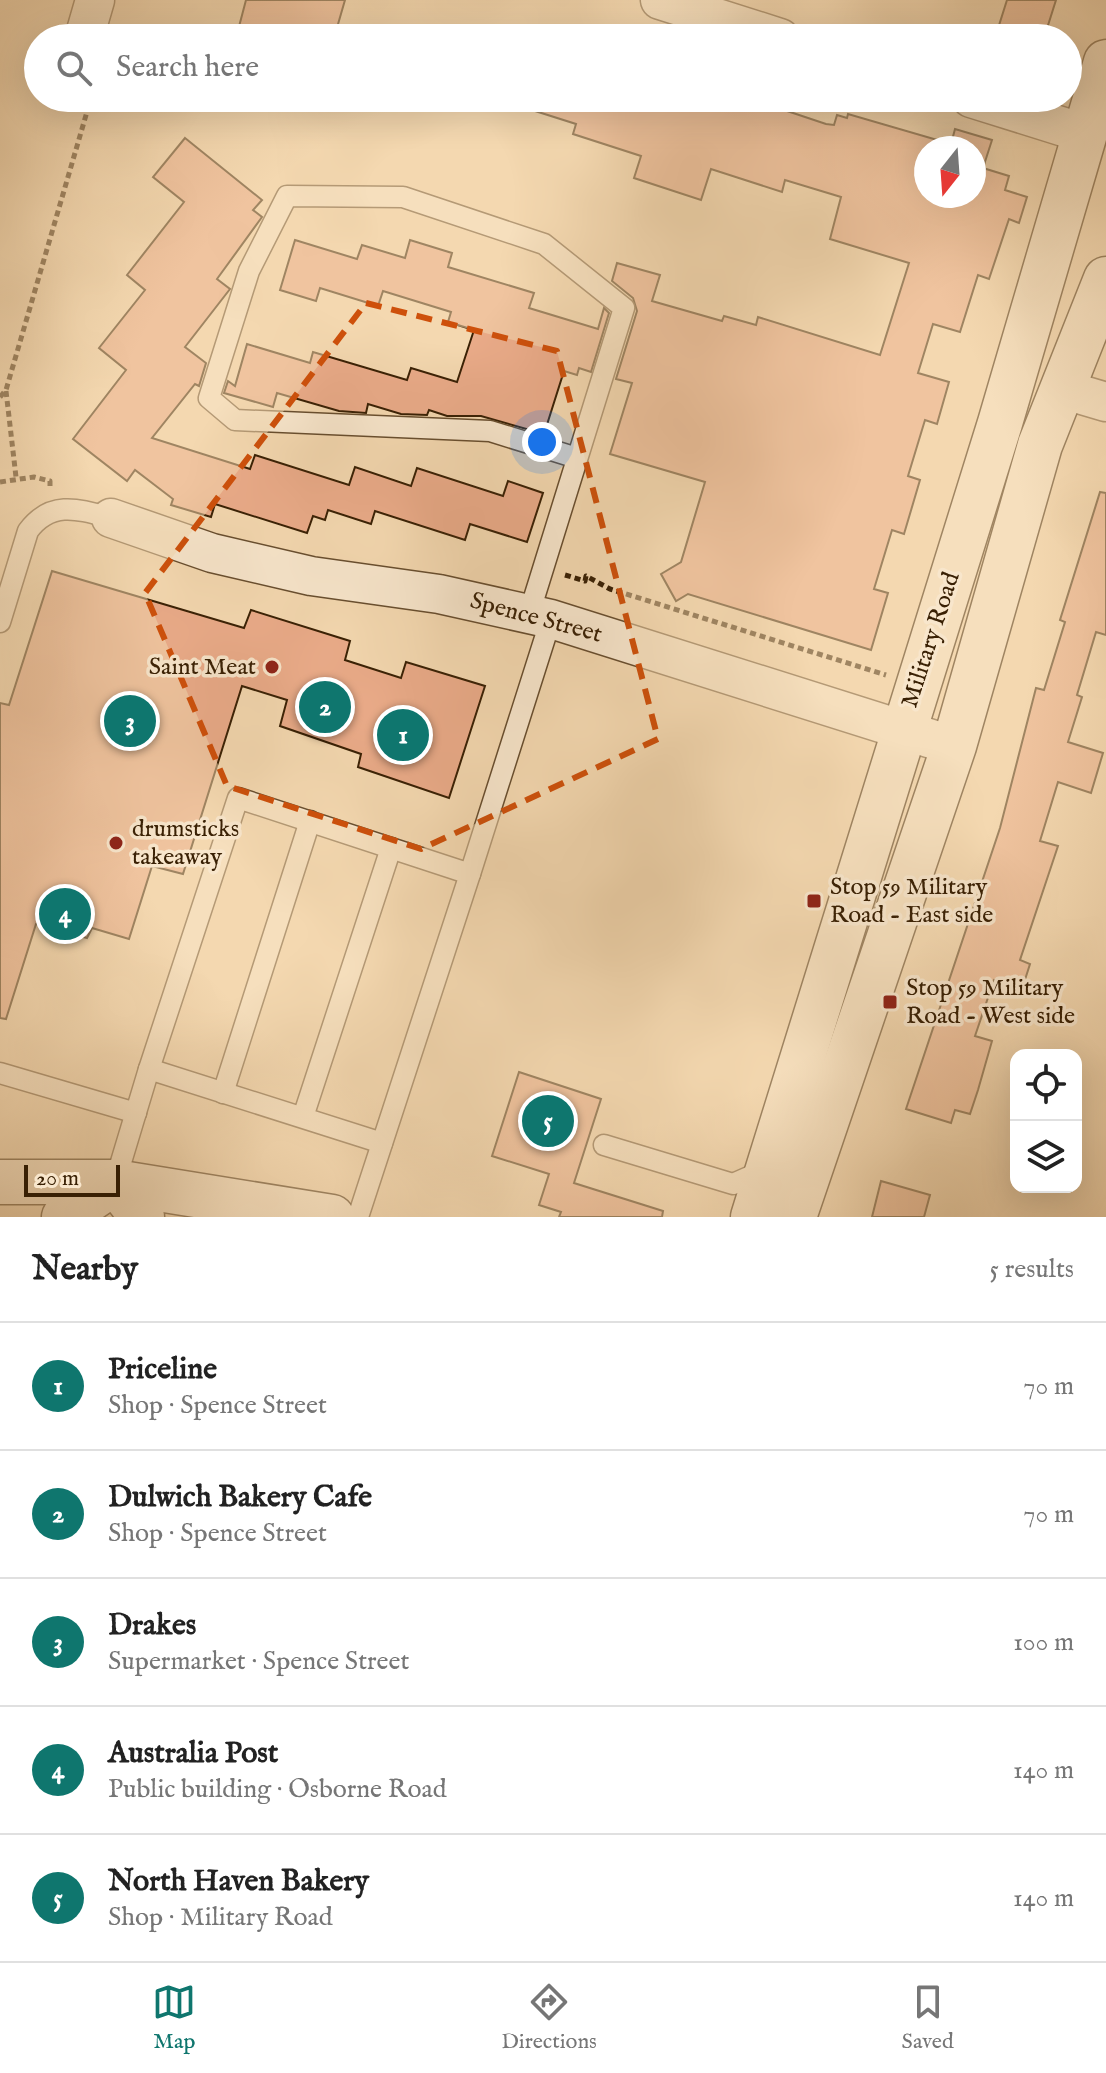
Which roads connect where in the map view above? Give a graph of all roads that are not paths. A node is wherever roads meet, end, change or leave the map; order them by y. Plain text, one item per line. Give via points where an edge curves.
1 (95, 0) edge
2 (660, 0) edge
3 (88, 24) edge
4 (736, 24) edge
5 (1106, 62) edge
6 (1016, 112) edge
7 (1083, 133) junction
8 (1106, 279) edge
9 (1062, 389) junction
10 (1106, 402) edge
11 (577, 458) junction
12 (111, 518) joint
13 (540, 617) junction
14 (0, 622) edge
15 (903, 728) junction
16 (954, 746) junction
17 (310, 821) junction
18 (391, 848) junction
19 (470, 874) junction
20 (149, 1069) junction
21 (0, 1073) edge
22 (223, 1093) junction
23 (136, 1113) junction
24 (303, 1117) junction
25 (382, 1143) junction
26 (604, 1145) dead end
27 (0, 1182) edge
28 (115, 1182) junction
29 (792, 1197) edge
30 (64, 1217) edge
31 (142, 1217) edge
32 (332, 1217) edge
33 (358, 1217) edge
34 (736, 1217) edge
35 (753, 1217) edge

1 - 3 street
2 - 4 street
5 - 7 street, Military Road
6 - 7 street
7 - 15 street, Military Road via 1000,423
8 - 9 street, Military Road
9 - 10 street
9 - 16 street, Military Road via 1040,445
11 - 11 lane via 624,308 544,244 403,197 287,196 249,271 209,398 235,420 490,431
11 - 13 lane via 543,569
12 - 13 street, Spence Street via 212,553 311,576 439,594
12 - 14 lane via 76,508 53,509 36,519
13 - 15 street, Spence Street
13 - 19 lane
15 - 16 street, Spence Street
15 - 29 street, Military Road
16 - 29 street, Military Road
17 - 18 lane
17 - 20 lane via 238,798
17 - 22 lane
18 - 19 lane
18 - 24 lane
19 - 25 lane
20 - 22 lane
20 - 23 lane
21 - 23 lane
22 - 24 lane
23 - 28 lane
24 - 25 lane
25 - 33 lane
26 - 29 lane
27 - 28 street
28 - 30 street
28 - 31 street
28 - 32 street
29 - 34 street
29 - 35 street, Military Road

